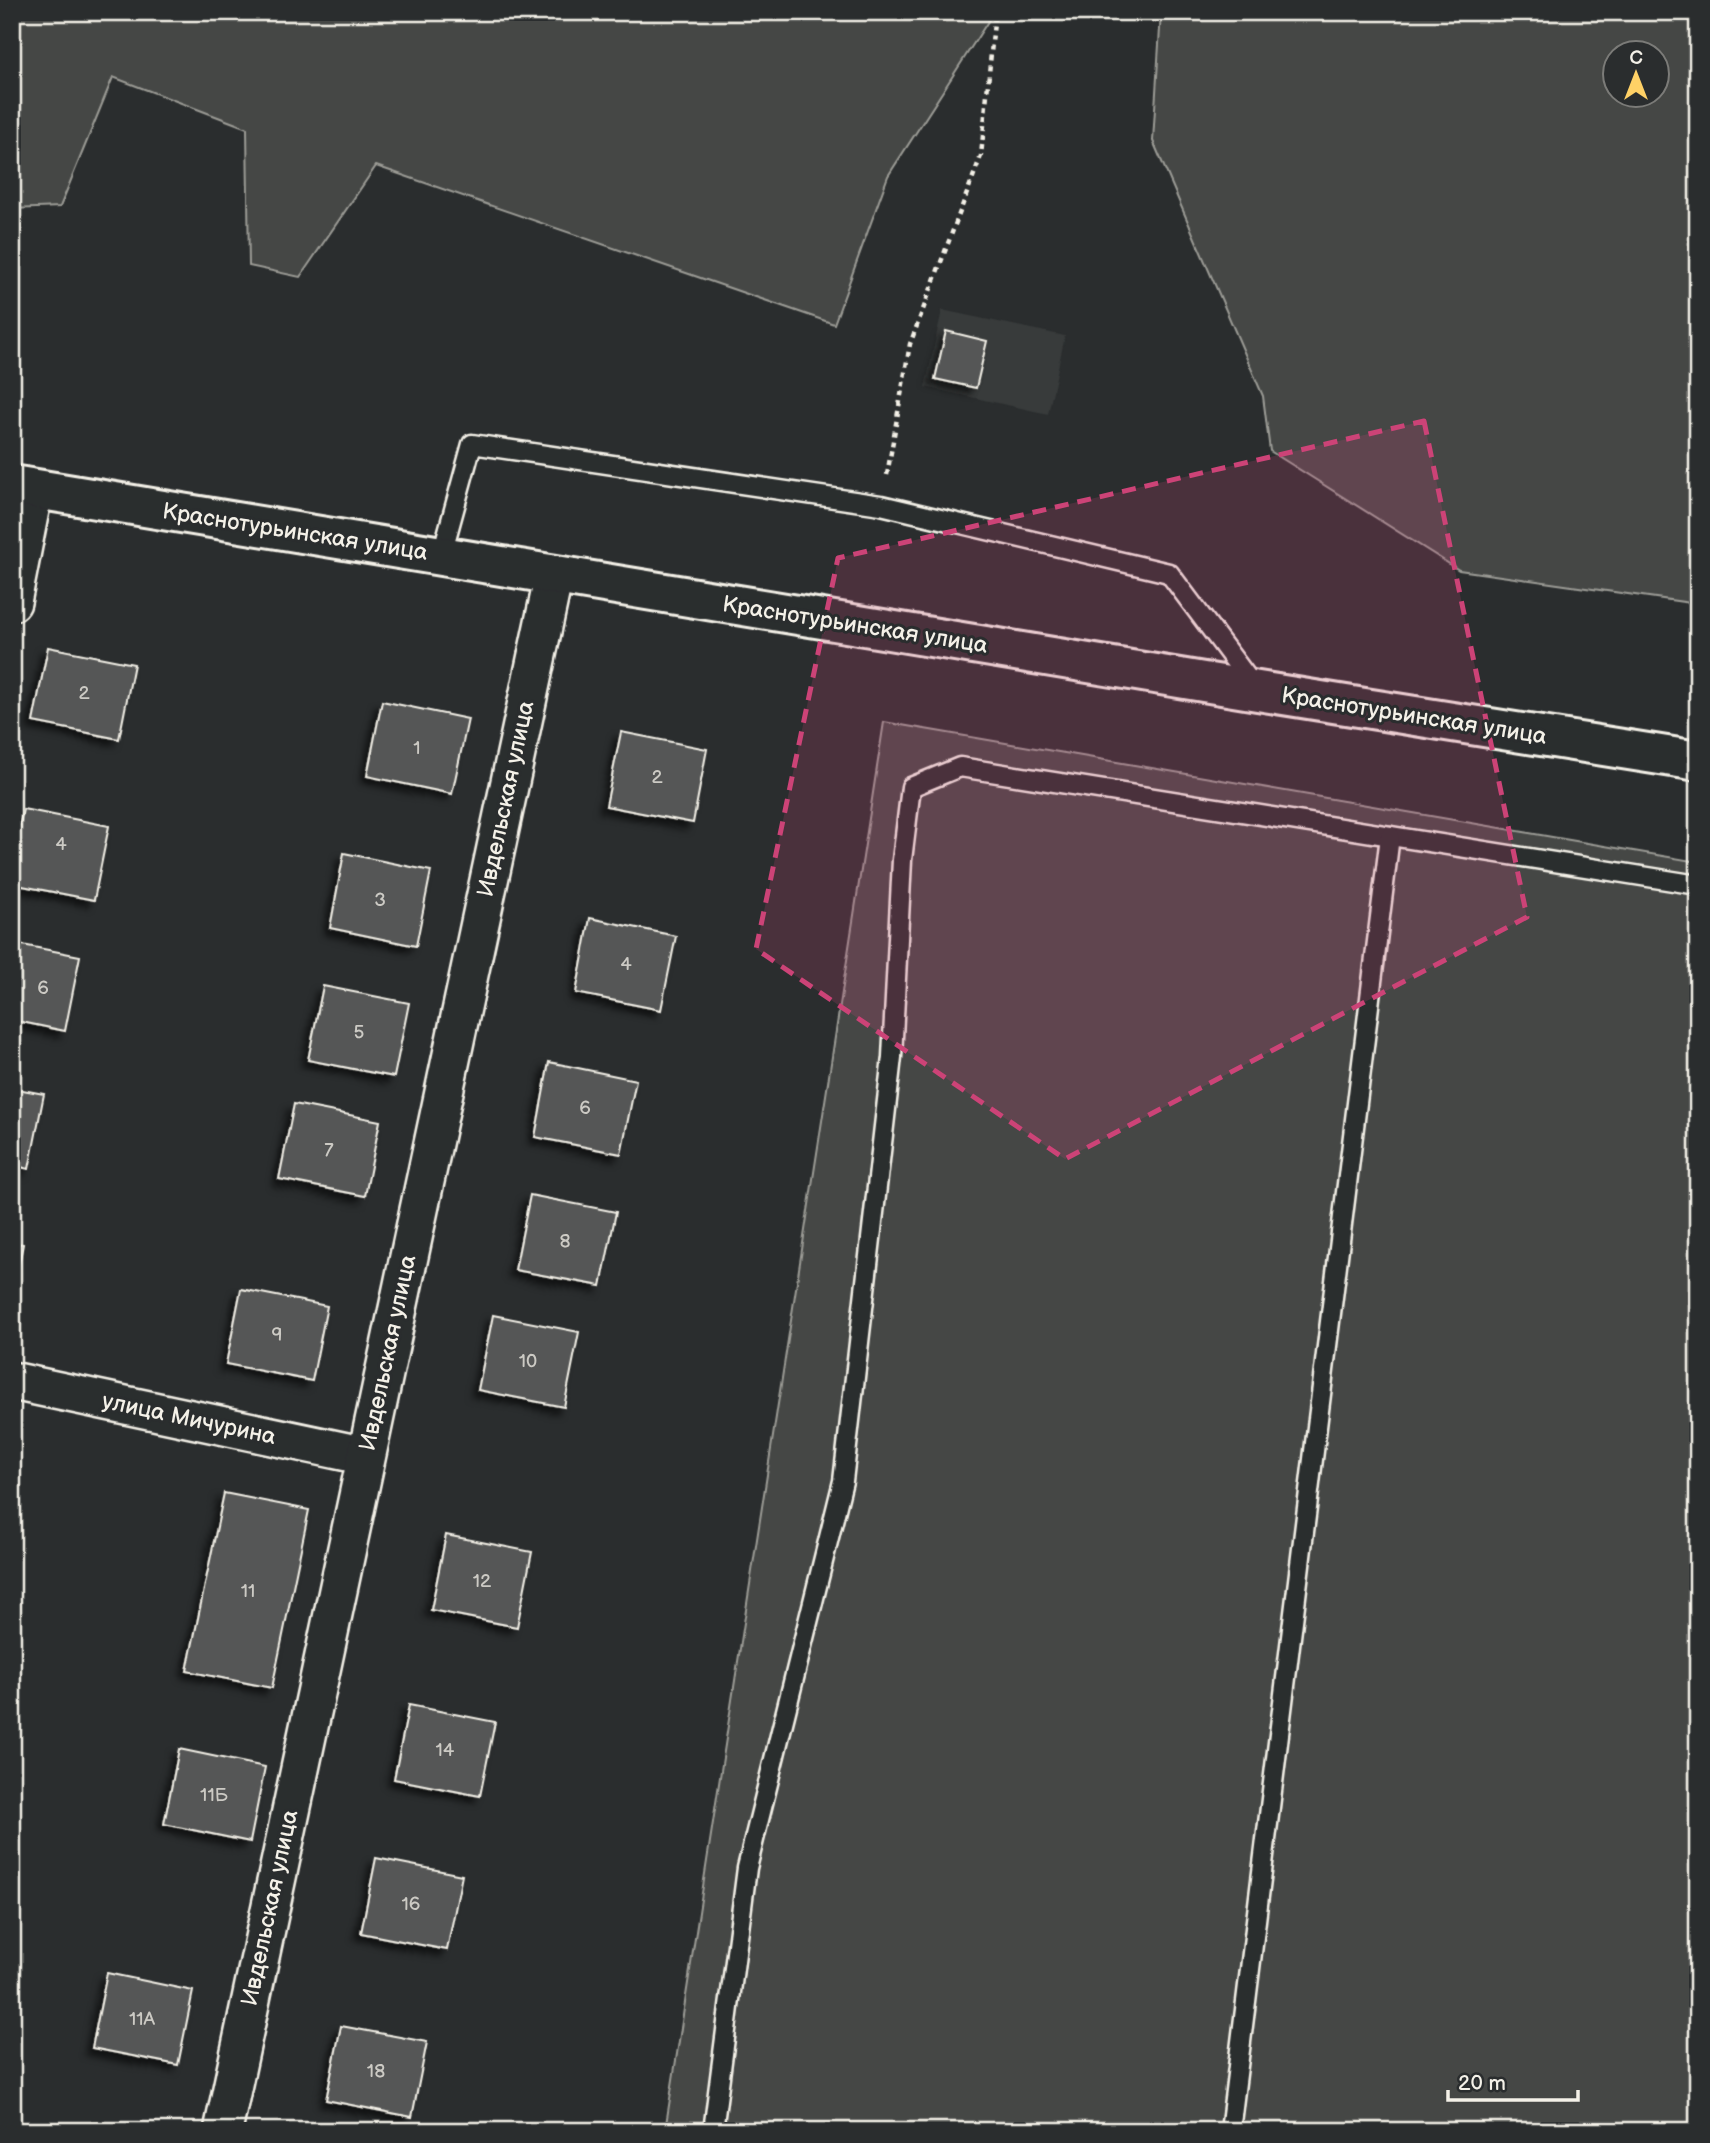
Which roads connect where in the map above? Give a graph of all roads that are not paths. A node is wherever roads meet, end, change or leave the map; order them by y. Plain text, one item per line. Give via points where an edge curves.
1 (23, 487) edge
2 (442, 557) junction
3 (554, 575) junction
4 (12, 602) edge
5 (1258, 691) junction
6 (1698, 761) edge
7 (1390, 836) junction
8 (1698, 885) edge
9 (12, 1381) edge
10 (366, 1456) junction
11 (223, 2131) edge
12 (713, 2131) edge
13 (1230, 2131) edge

1 - 2 main road, Краснотурьинская улица
1 - 4 street
2 - 3 main road, Краснотурьинская улица
2 - 5 lane via 472,444 881,505 1169,573
3 - 5 main road, Краснотурьинская улица
3 - 10 street, Ивдельская улица
5 - 6 main road, Краснотурьинская улица
7 - 8 lane
7 - 12 lane via 960,767 911,787 902,860 892,1056 843,1481 747,1868
7 - 13 lane
9 - 10 street, улица Мичурина
10 - 11 street, Ивдельская улица

